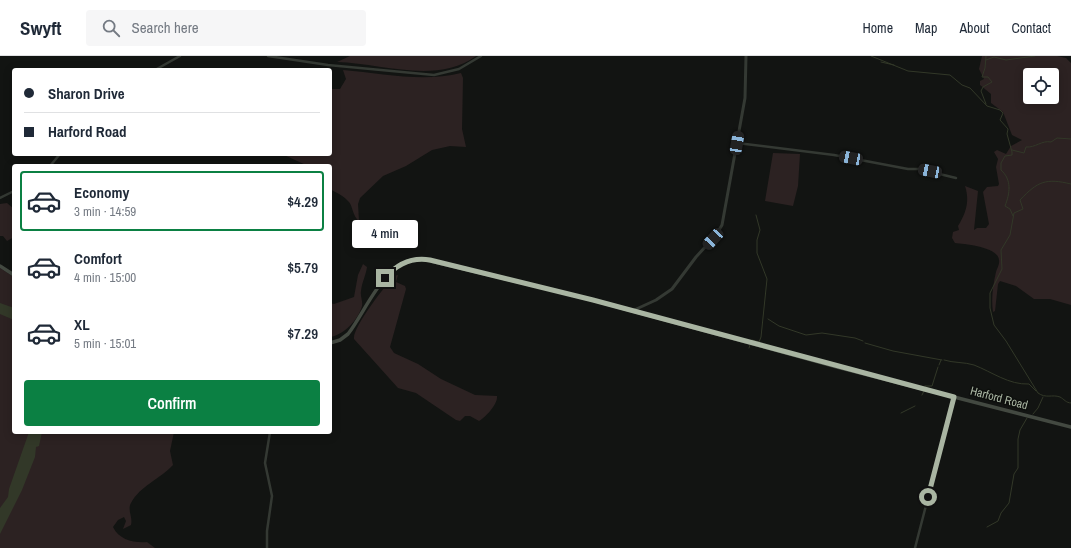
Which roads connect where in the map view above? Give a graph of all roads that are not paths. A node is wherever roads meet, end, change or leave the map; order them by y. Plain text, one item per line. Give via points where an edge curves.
1 (180, 56) edge
2 (268, 56) edge
3 (481, 56) edge
4 (746, 56) edge
5 (159, 68) edge
6 (737, 143) junction
7 (58, 156) edge
8 (52, 164) edge
9 (956, 178) dead end
10 (12, 193) edge
11 (0, 198) edge
12 (0, 266) edge
13 (12, 274) edge
14 (632, 311) junction
15 (332, 342) edge
16 (954, 397) junction
17 (1071, 427) edge
18 (270, 434) edge
19 (267, 548) edge
20 (915, 548) edge

1 - 5 street
2 - 3 street via 434,75 458,69
4 - 6 street via 745,98
6 - 9 street via 834,154
6 - 14 street via 725,215 718,232 672,289
7 - 8 street
10 - 11 street
12 - 13 main road
14 - 15 main road, Harford Road via 417,259 408,261 390,272 348,334
14 - 16 main road, Harford Road
16 - 17 main road, Harford Road
16 - 20 street
18 - 19 street via 265,463 272,496

